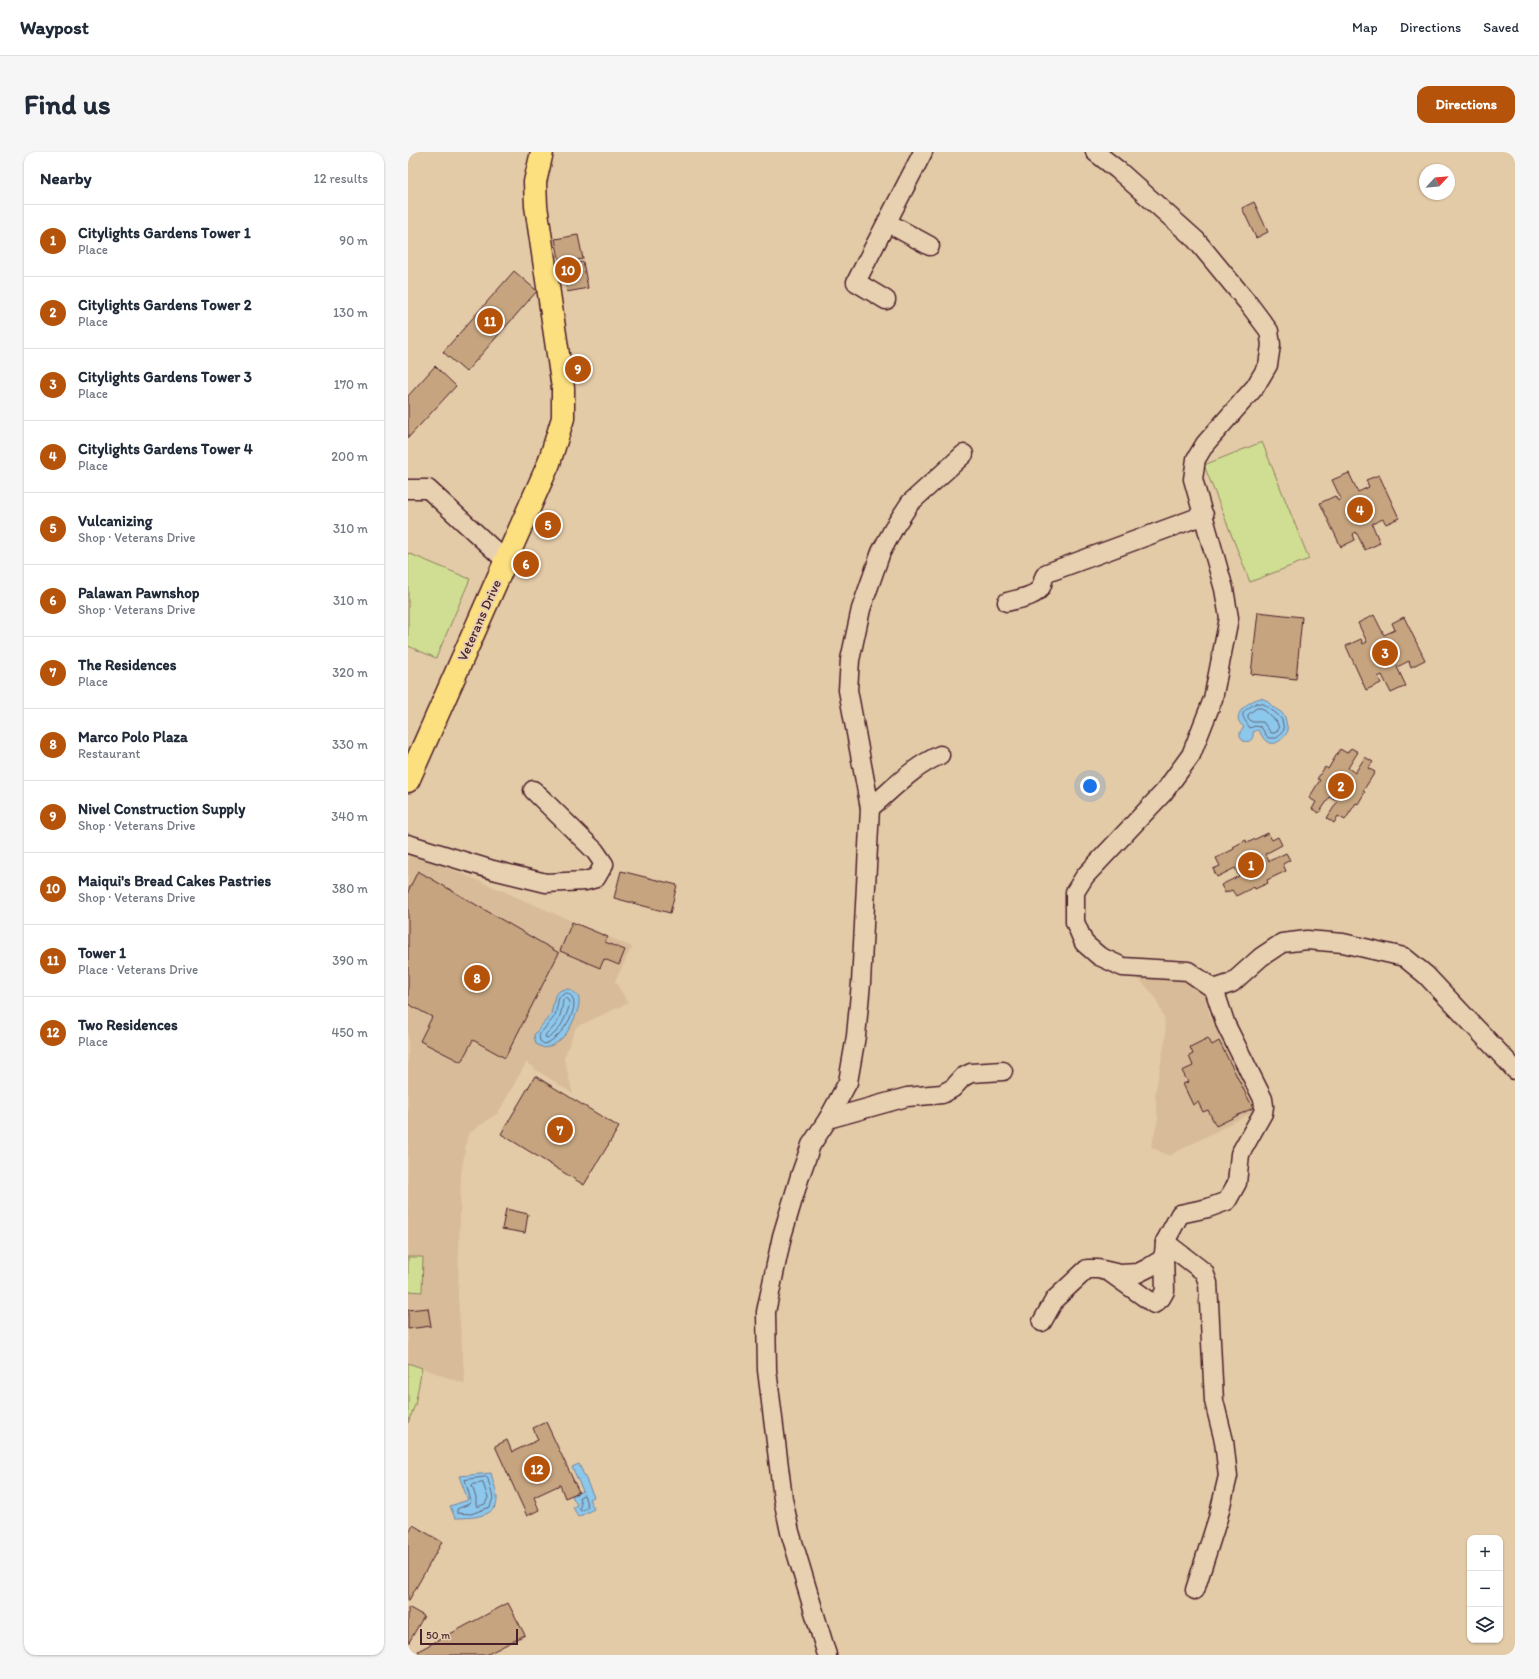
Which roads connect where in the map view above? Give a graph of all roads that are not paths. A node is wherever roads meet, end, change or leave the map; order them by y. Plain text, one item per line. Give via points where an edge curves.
1 (542, 152) edge
2 (923, 152) edge
3 (1095, 152) edge
4 (888, 223) junction
5 (930, 246) dead end
6 (886, 300) dead end
7 (964, 454) dead end
8 (408, 489) edge
9 (1204, 515) junction
10 (506, 561) junction
11 (1007, 602) dead end
12 (940, 756) dead end
13 (408, 781) edge
14 (533, 790) dead end
15 (870, 808) junction
16 (408, 844) edge
17 (1214, 989) junction
18 (1515, 1070) edge
19 (1003, 1071) dead end
20 (828, 1120) junction
21 (1165, 1248) junction
22 (1108, 1271) junction
23 (1042, 1322) dead end
24 (1194, 1590) dead end
25 (827, 1655) edge

1 - 10 main road, Veterans Drive via 535,182 536,206 564,388 563,418 549,463
2 - 4 street
3 - 9 street via 1196,240 1269,331 1271,345 1268,365 1255,387 1205,444 1196,458 1193,479
4 - 5 street
4 - 6 street via 856,282
7 - 15 street via 910,503 881,552 861,609 850,660 848,690
8 - 10 street via 428,489
9 - 11 street via 1047,573 1043,576 1036,593
9 - 17 street via 1229,618 1213,699 1191,755 1164,792 1084,876 1075,892 1075,922 1084,943 1099,956 1123,967 1188,971
10 - 13 main road, Veterans Drive
12 - 15 street via 910,772
14 - 16 street via 595,851 604,864 596,878 546,883
15 - 20 street via 856,1036 848,1082
17 - 18 street via 1232,982 1282,943 1307,940 1343,943 1404,957 1426,975
17 - 21 street via 1226,1024 1263,1099 1263,1113 1240,1154 1237,1183 1227,1200 1208,1208 1180,1214
19 - 20 street via 971,1073 963,1077 954,1088 942,1094 908,1097
20 - 25 street via 811,1145 800,1176 782,1236 766,1312 767,1370 783,1499 790,1532
21 - 22 street via 1161,1260 1138,1273 1120,1274
21 - 22 street via 1165,1291 1154,1304
21 - 24 street via 1204,1272 1208,1283 1214,1401 1224,1441 1228,1476 1218,1518
22 - 23 street via 1086,1270 1055,1299

